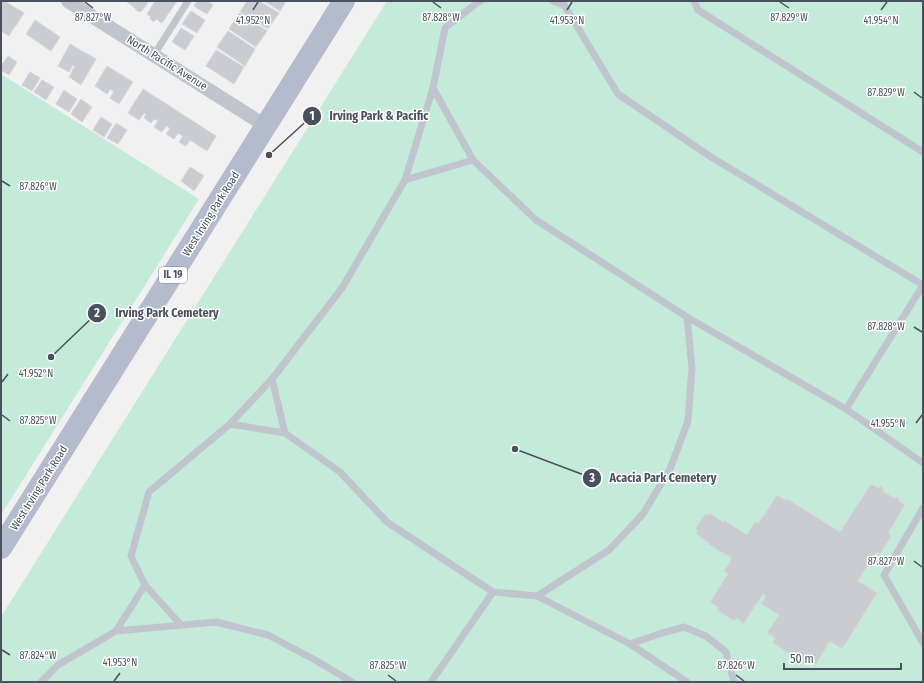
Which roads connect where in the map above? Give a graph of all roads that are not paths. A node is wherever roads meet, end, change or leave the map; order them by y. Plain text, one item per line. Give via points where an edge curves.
1 (68, 1) edge
2 (188, 1) edge
3 (344, 1) edge
4 (481, 1) edge
5 (553, 1) edge
6 (694, 1) edge
7 (563, 3) edge
8 (154, 55) junction
9 (433, 88) junction
10 (266, 126) junction
11 (923, 152) edge
12 (473, 160) junction
13 (405, 180) junction
14 (687, 317) junction
15 (272, 379) junction
16 (846, 409) junction
17 (230, 424) junction
18 (285, 432) junction
19 (923, 463) edge
20 (923, 508) edge
21 (1, 548) edge
22 (145, 585) junction
23 (493, 592) junction
24 (537, 596) junction
25 (181, 625) junction
26 (116, 631) junction
27 (923, 643) edge
28 (630, 644) junction
29 (41, 682) edge
30 (352, 682) edge
31 (431, 682) edge
32 (687, 682) edge
33 (734, 682) edge

1 - 8 street, North Pacific Avenue
2 - 8 lane
3 - 10 main road, West Irving Park Road / IL 19
4 - 9 lane via 445,28
5 - 7 lane
6 - 11 lane via 698,10
7 - 16 lane via 618,94 711,157 923,285
8 - 10 street, North Pacific Avenue
9 - 12 lane
9 - 13 lane
10 - 21 main road, West Irving Park Road / IL 19
12 - 13 lane
12 - 14 lane via 536,220
13 - 15 lane via 342,288
14 - 16 lane
14 - 24 lane via 692,368 688,421 670,469 642,514 609,550
15 - 17 lane
15 - 18 lane
16 - 19 lane
17 - 18 lane
17 - 22 lane via 149,492 131,556
18 - 23 lane via 340,472 387,522
20 - 27 lane via 884,575
22 - 25 lane
22 - 26 lane
23 - 24 lane
23 - 31 lane
24 - 28 lane
25 - 26 lane
25 - 30 lane via 216,622 268,635
26 - 29 lane via 58,665
28 - 32 lane
28 - 33 lane via 684,628 706,636 726,652

